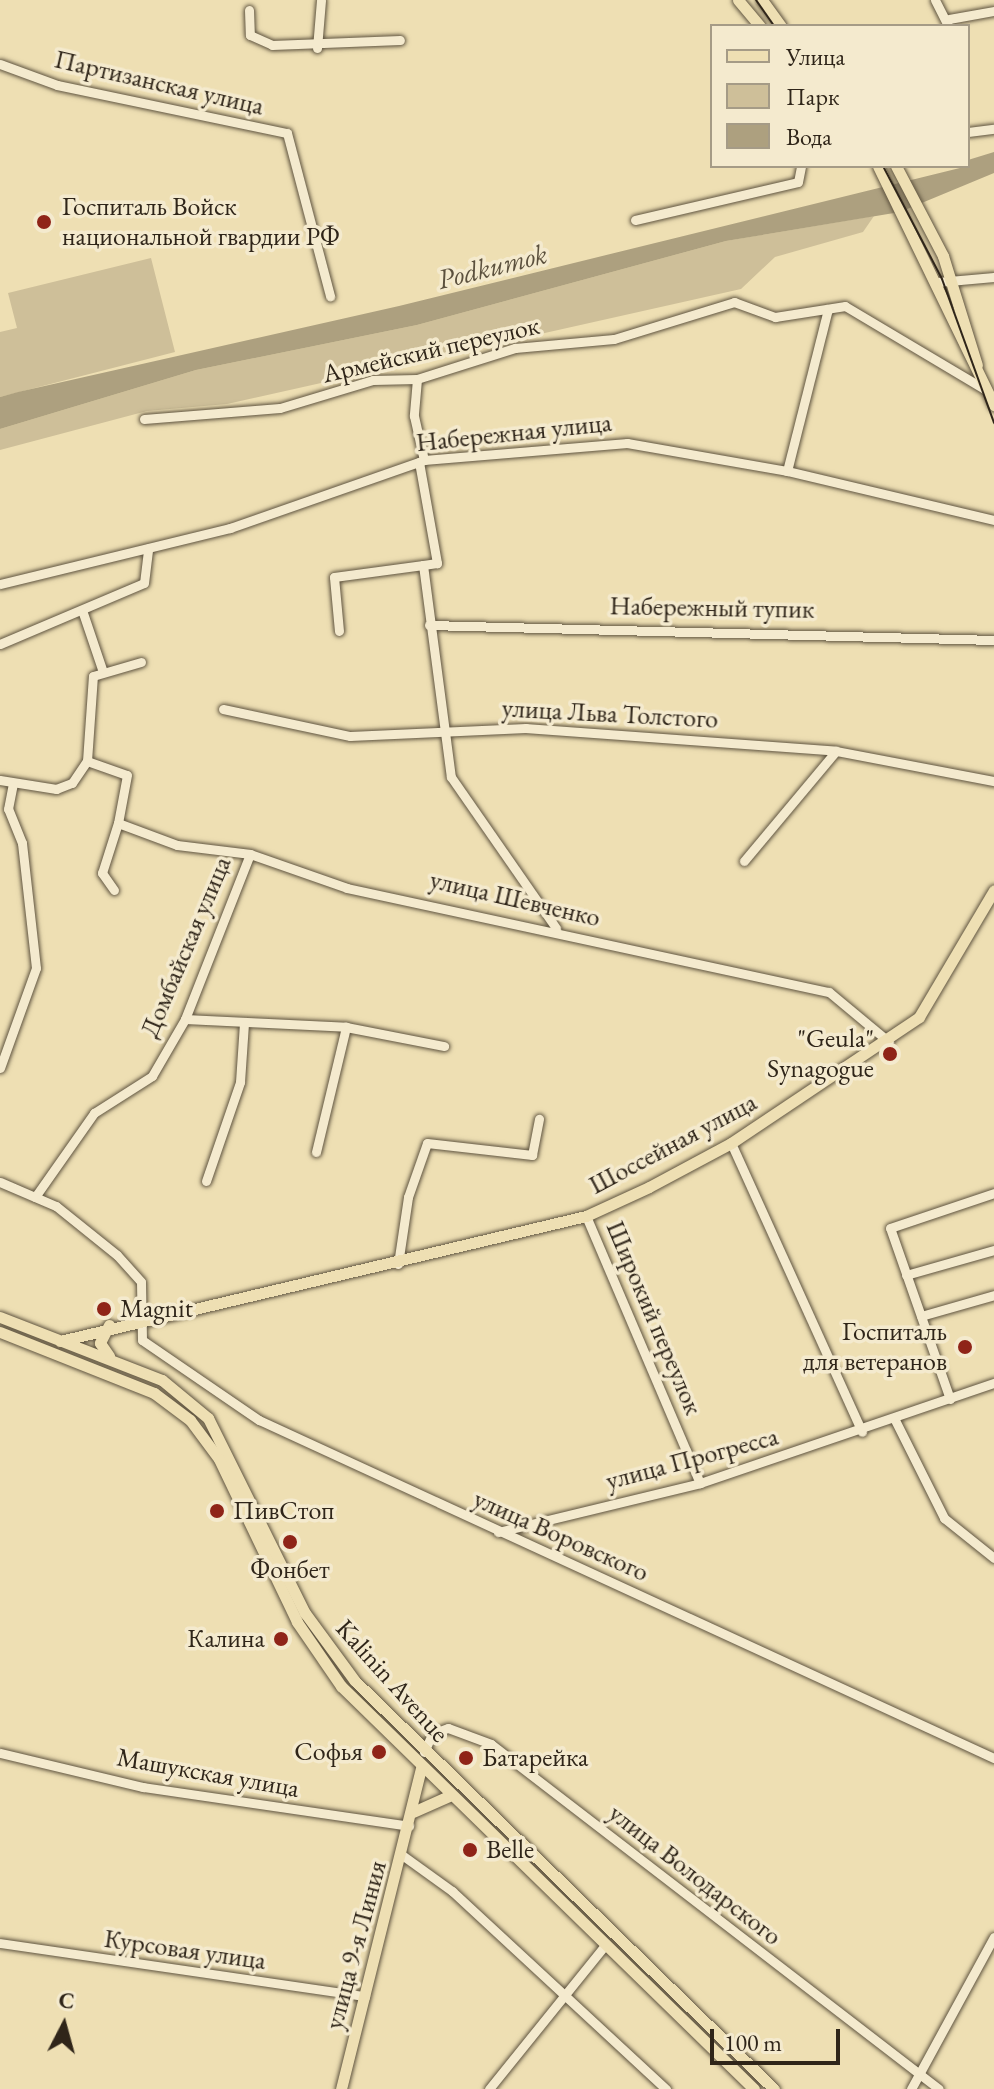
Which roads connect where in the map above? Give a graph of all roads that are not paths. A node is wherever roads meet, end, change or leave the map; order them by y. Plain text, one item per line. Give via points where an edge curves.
1 (321, 0) edge
2 (738, 0) edge
3 (762, 0) edge
4 (935, 0) edge
5 (249, 10) dead end
6 (994, 11) edge
7 (948, 22) edge
8 (758, 24) edge
9 (780, 24) edge
10 (400, 40) dead end
11 (317, 48) junction
12 (0, 64) edge
13 (994, 129) edge
14 (970, 131) edge
15 (801, 168) edge
16 (879, 168) edge
17 (897, 168) edge
18 (635, 220) dead end
19 (994, 277) edge
20 (952, 281) junction
21 (938, 282) junction
22 (330, 296) dead end
23 (828, 309) junction
24 (417, 379) junction
25 (984, 389) junction
26 (994, 405) edge
27 (144, 419) dead end
28 (422, 461) junction
29 (787, 471) junction
30 (994, 520) edge
31 (148, 548) junction
32 (423, 565) junction
33 (0, 584) edge
34 (82, 610) junction
35 (429, 625) junction
36 (339, 631) dead end
37 (994, 640) edge
38 (0, 644) edge
39 (141, 662) dead end
40 (103, 672) junction
41 (223, 709) dead end
42 (442, 730) junction
43 (836, 751) junction
44 (87, 761) junction
45 (0, 780) edge
46 (994, 781) edge
47 (13, 784) junction
48 (118, 823) junction
49 (250, 854) junction
50 (744, 861) dead end
51 (114, 890) dead end
52 (994, 890) edge
53 (556, 928) junction
54 (185, 1019) junction
55 (244, 1023) junction
56 (346, 1027) junction
57 (889, 1042) junction
58 (444, 1046) dead end
59 (0, 1068) edge
60 (539, 1119) dead end
61 (731, 1143) junction
62 (316, 1152) dead end
63 (206, 1181) dead end
64 (0, 1182) edge
65 (994, 1193) edge
66 (35, 1197) junction
67 (586, 1216) junction
68 (994, 1250) edge
69 (398, 1264) junction
70 (906, 1275) junction
71 (994, 1295) edge
72 (921, 1316) junction
73 (0, 1317) edge
74 (138, 1320) junction
75 (109, 1325) junction
76 (0, 1332) edge
77 (61, 1339) junction
78 (56, 1353) junction
79 (113, 1359) junction
80 (994, 1383) edge
81 (950, 1399) junction
82 (895, 1420) junction
83 (862, 1432) junction
84 (700, 1483) junction
85 (498, 1532) junction
86 (994, 1558) edge
87 (424, 1752) junction
88 (0, 1753) edge
89 (994, 1758) edge
90 (420, 1770) junction
91 (449, 1796) junction
92 (413, 1812) junction
93 (409, 1826) junction
94 (402, 1855) junction
95 (994, 1937) edge
96 (0, 1943) edge
97 (605, 1945) junction
98 (563, 1994) junction
99 (365, 1996) junction
100 (917, 2076) junction
101 (341, 2089) edge
102 (489, 2089) edge
103 (666, 2089) edge
104 (754, 2089) edge
105 (774, 2089) edge
106 (911, 2089) edge
107 (939, 2089) edge

1 - 11 street
2 - 8 main road
3 - 9 main road
4 - 7 street
5 - 11 street via 250,35
6 - 7 street
10 - 11 street
12 - 22 street, Партизанская улица via 57,85 287,133
13 - 14 street
15 - 18 street via 798,182
16 - 21 main road
17 - 20 main road
19 - 20 street
20 - 21 street
20 - 25 main road
21 - 25 main road
23 - 24 street, Армейский переулок via 775,317 734,302 626,337 515,348
23 - 25 street, Армейский переулок via 845,306
23 - 29 street
24 - 27 street, Армейский переулок via 373,380 280,408
24 - 28 street via 414,416
25 - 26 main road
28 - 29 street, Набережная улица via 627,443
28 - 31 street, Набережная улица via 308,505
28 - 32 street via 437,563
29 - 30 street, Набережная улица
31 - 33 street, Набережная улица
31 - 34 street via 144,583
32 - 35 street
32 - 36 street via 334,577
34 - 38 street
34 - 40 street
35 - 37 street, Набережный тупик
35 - 42 street
39 - 40 street
40 - 44 street via 93,676
41 - 42 street, улица Льва Толстого via 350,736
42 - 43 street, улица Льва Толстого via 526,728
42 - 53 street via 451,777
43 - 46 street, улица Льва Толстого
43 - 50 street
44 - 47 street via 72,783 56,789
44 - 48 street via 127,775
45 - 47 street
47 - 59 street via 8,809 22,843 36,968
48 - 49 street, улица Шевченко via 177,845
48 - 51 street via 102,873
49 - 53 street, улица Шевченко via 347,888
49 - 54 street, Домбайская улица
52 - 57 main road, Шоссейная улица via 933,998
53 - 57 street, улица Шевченко via 707,970 829,992
54 - 55 street
54 - 66 street, Домбайская улица via 152,1076 94,1113
55 - 56 street
55 - 63 street via 240,1082
56 - 58 street
56 - 62 street
57 - 61 main road, Шоссейная улица
60 - 69 street via 532,1155 427,1143 408,1197
61 - 67 main road, Шоссейная улица
61 - 83 street
64 - 66 street
65 - 70 street via 890,1228
66 - 74 street via 105,1245 141,1282
67 - 69 main road, Шоссейная улица
67 - 84 street, Широкий переулок
68 - 70 street
69 - 74 main road, Шоссейная улица
70 - 72 street
71 - 72 street
72 - 81 street
73 - 77 main road, Kalinin Avenue
74 - 75 main road, Шоссейная улица
74 - 85 street, улица Воровского via 142,1340 259,1420
75 - 77 main road, Шоссейная улица
75 - 79 main road via 100,1343
76 - 78 main road, Kalinin Avenue
77 - 78 main road
77 - 79 main road, Kalinin Avenue
78 - 90 main road, Kalinin Avenue via 154,1393 190,1420 219,1459 316,1654
79 - 87 main road, Kalinin Avenue via 162,1380 208,1418 305,1613 355,1681
80 - 81 street, улица Прогресса
81 - 82 street, улица Прогресса
82 - 83 street, улица Прогресса
82 - 86 street via 944,1518
83 - 84 street, улица Прогресса
84 - 85 street, улица Прогресса
85 - 89 street, улица Воровского
87 - 90 main road, улица 9-я Линия
87 - 100 street, улица Володарского via 432,1734 448,1728 491,1744
87 - 105 main road, Kalinin Avenue
88 - 93 street, Машукская улица via 143,1787
90 - 91 main road, Kalinin Avenue
90 - 92 main road, улица 9-я Линия
91 - 92 main road
91 - 97 main road, Kalinin Avenue
92 - 93 main road, улица 9-я Линия
93 - 94 main road, улица 9-я Линия
94 - 98 street
94 - 99 main road, улица 9-я Линия
95 - 100 street
96 - 99 street, Курсовая улица
97 - 98 street
97 - 104 main road, Kalinin Avenue
98 - 102 street
98 - 103 street
99 - 101 main road, улица 9-я Линия
100 - 106 street
100 - 107 street, улица Володарского

